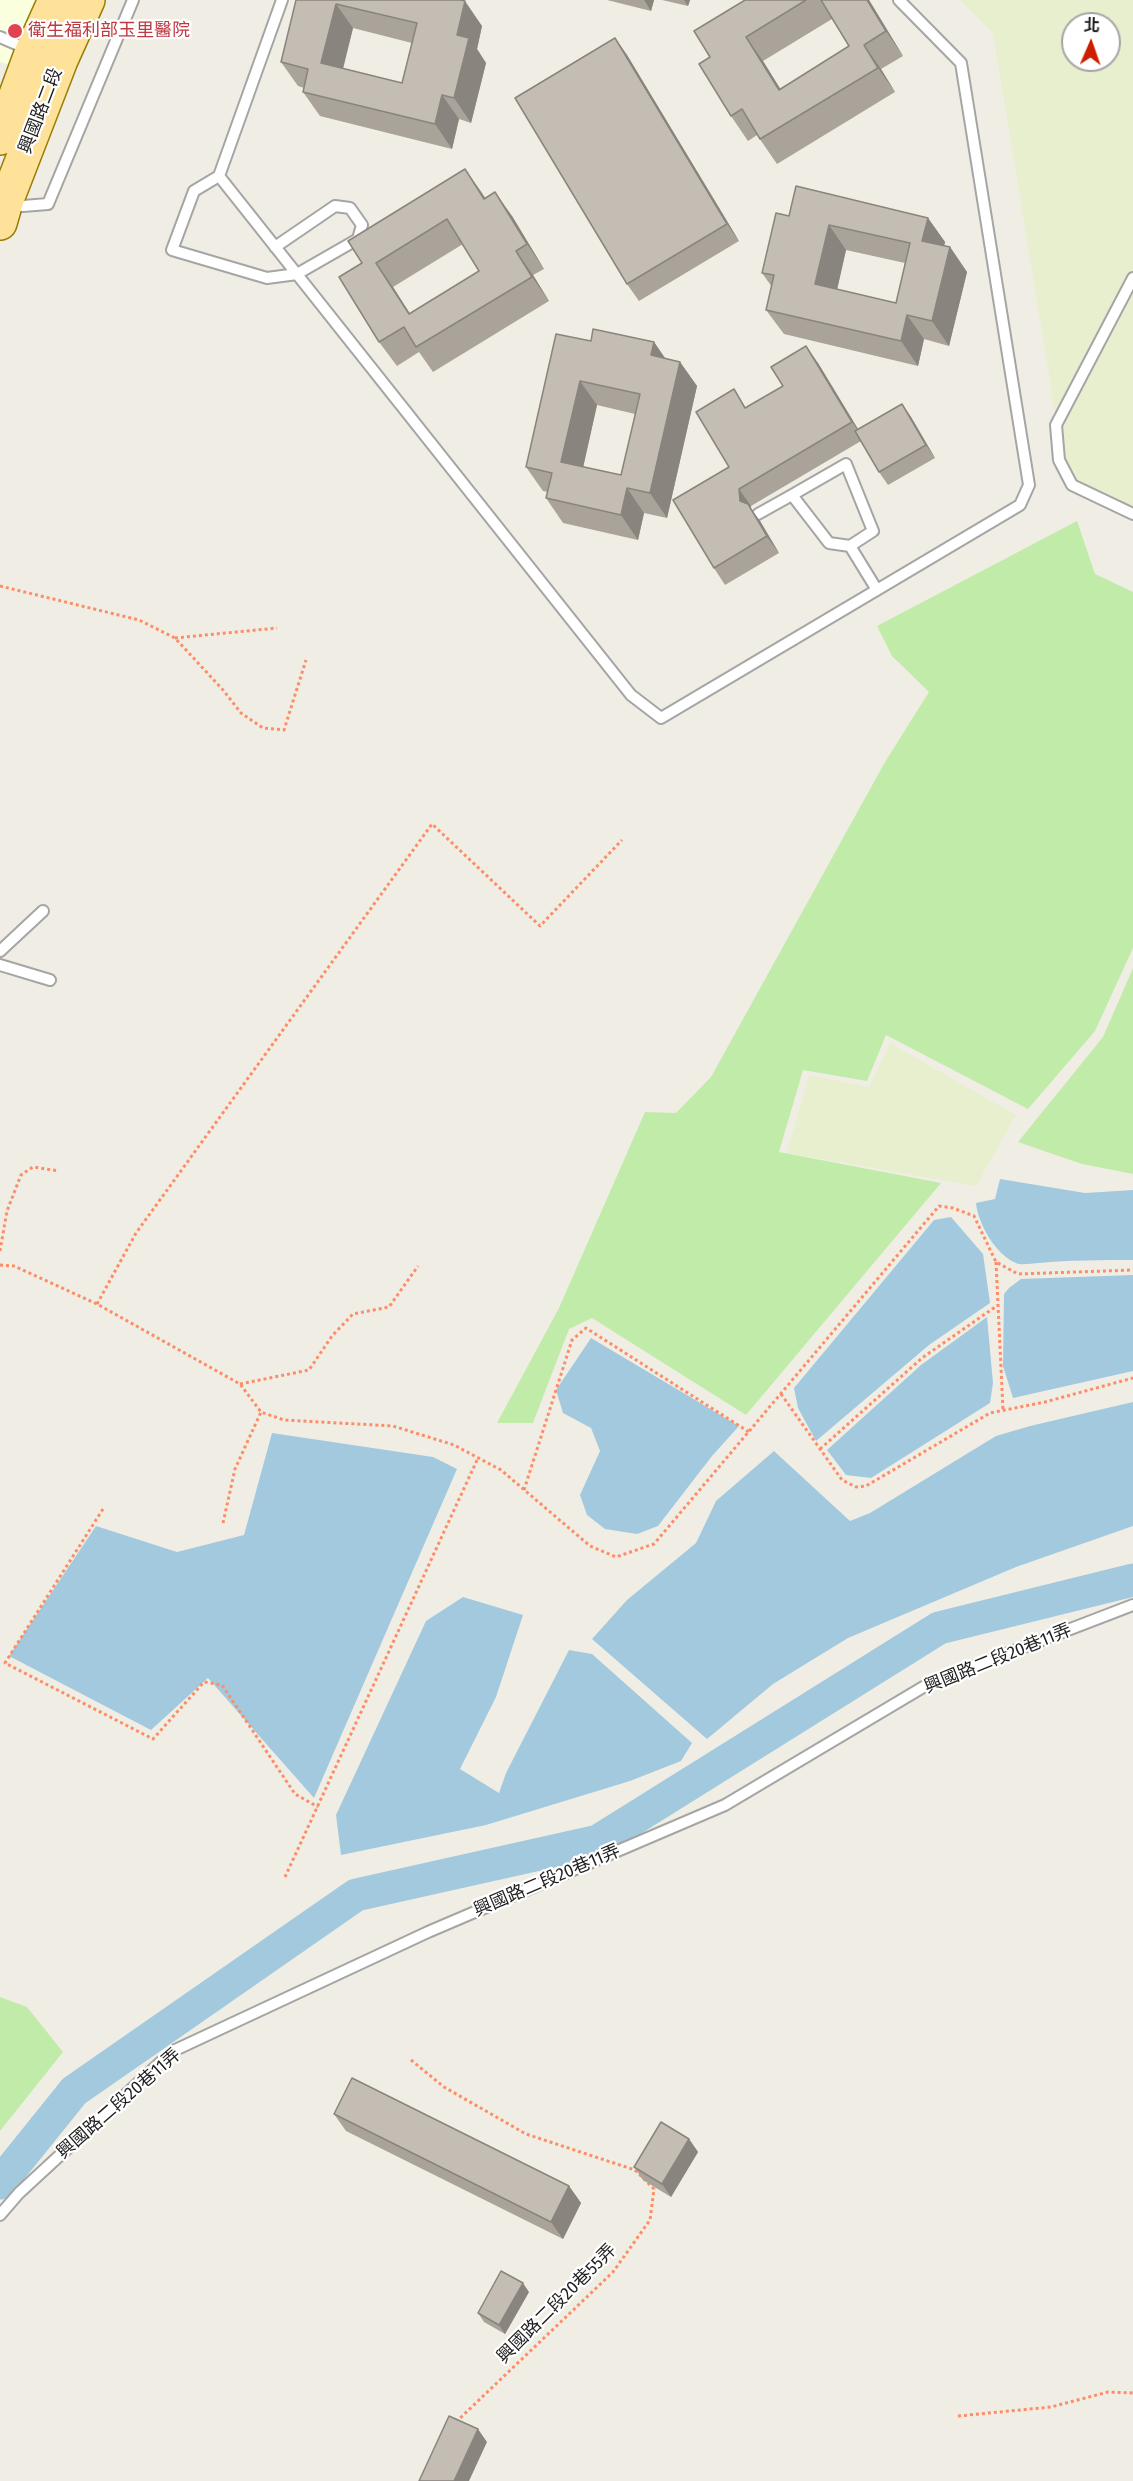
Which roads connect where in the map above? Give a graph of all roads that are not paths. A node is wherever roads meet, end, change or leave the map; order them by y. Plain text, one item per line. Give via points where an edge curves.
1 (55, 0) edge
2 (88, 0) edge
3 (133, 0) edge
4 (282, 0) edge
5 (899, 0) edge
6 (0, 37) edge
7 (32, 51) junction
8 (0, 138) edge
9 (219, 176) junction
10 (2, 209) edge
11 (275, 247) junction
12 (297, 274) junction
13 (1133, 278) edge
14 (792, 495) junction
15 (758, 514) dead end
16 (1133, 514) edge
17 (850, 546) junction
18 (877, 590) junction
19 (43, 911) dead end
20 (0, 951) edge
21 (0, 965) edge
22 (50, 980) dead end
23 (1133, 1605) edge
24 (0, 2215) edge

1 - 7 main road, 興國路二段
2 - 10 main road, 興國路二段
3 - 10 lane via 48,204
4 - 9 lane
5 - 18 lane via 961,63 1029,485 1020,505
6 - 7 lane
7 - 8 main road, 興國路二段
9 - 11 lane
9 - 12 lane via 194,190 172,250 267,278
11 - 12 lane
11 - 12 lane via 335,206 350,208 362,225 358,238
12 - 18 lane via 631,695 661,718
13 - 16 lane via 1056,425 1059,460 1072,485
14 - 15 lane
14 - 17 lane via 829,543
14 - 17 lane via 846,464 873,531
17 - 18 lane
19 - 20 lane
21 - 22 lane
23 - 24 lane, 興國路二段20巷11弄 via 930,1683 725,1805 428,1932 173,2051

